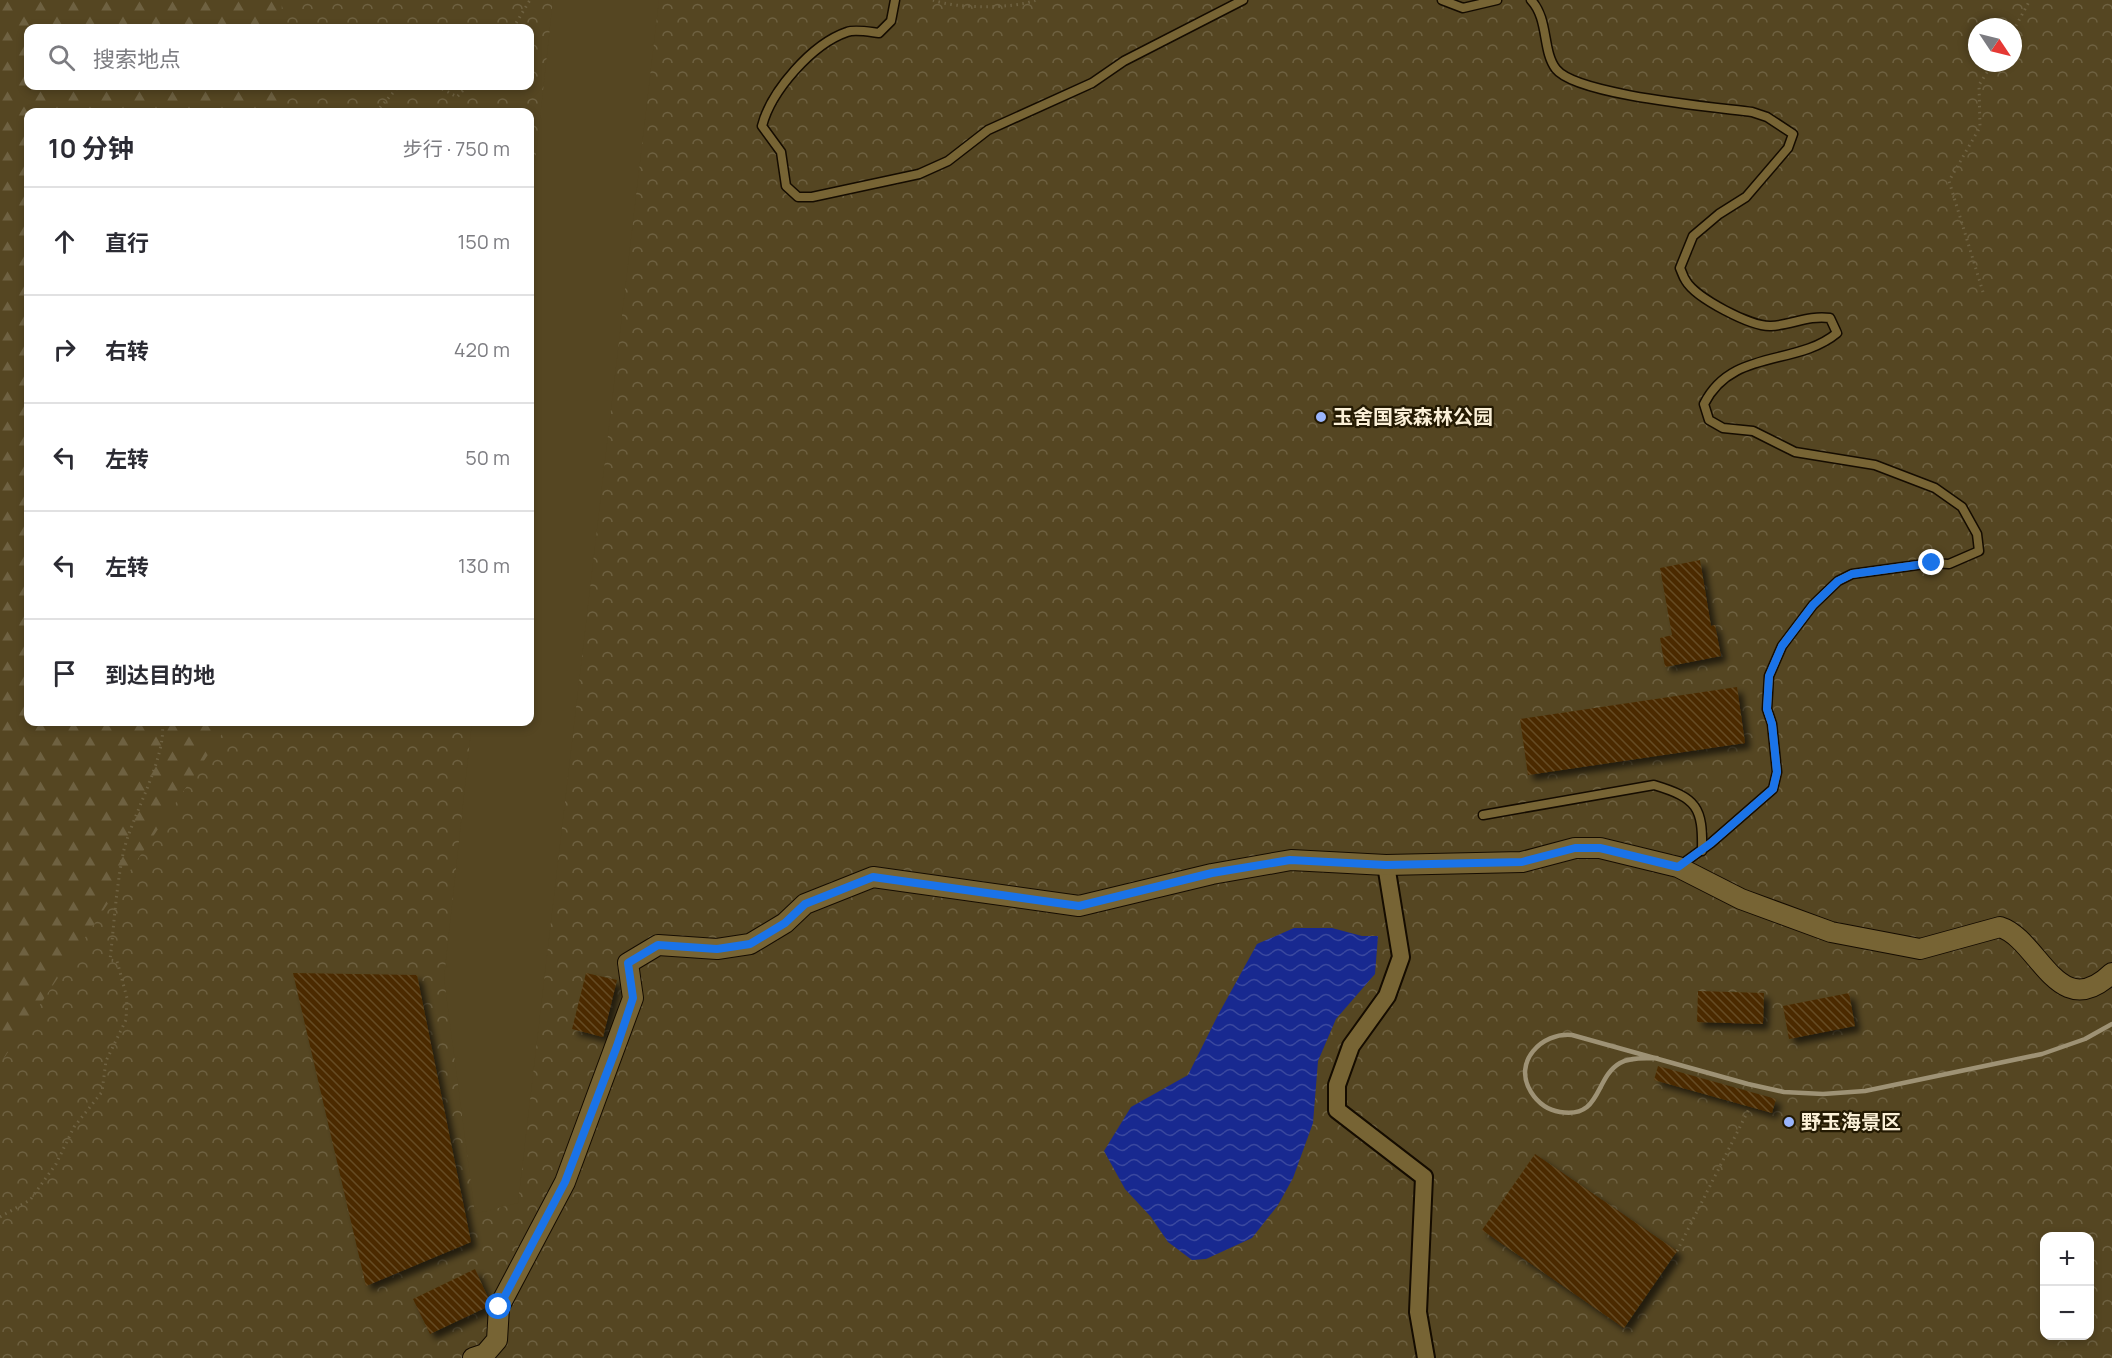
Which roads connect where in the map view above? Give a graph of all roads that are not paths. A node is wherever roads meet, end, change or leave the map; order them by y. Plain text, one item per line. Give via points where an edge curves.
1 (895, 0) edge
2 (1243, 0) edge
3 (1442, 0) edge
4 (1497, 0) edge
5 (1531, 0) edge
6 (1483, 815) dead end
7 (1702, 850) junction
8 (1386, 865) junction
9 (1678, 867) junction
10 (2112, 973) edge
11 (473, 1358) edge
12 (1426, 1358) edge

1 - 2 lane via 891,21 879,33 848,31 805,58 766,109 762,126 781,152 786,186 798,197 919,174 948,161 988,130 1092,83
3 - 4 lane via 1463,8
5 - 7 lane via 1542,19 1554,66 1564,77 1595,88 1752,112 1793,134 1788,148 1758,186 1693,236 1680,268 1686,282 1724,310 1770,326 1815,316 1830,318 1837,333 1825,343 1759,360 1726,378 1712,389 1704,404 1709,420 1723,428 1753,431 1795,452 1875,465 1935,488 1962,507 1977,534 1979,551 1966,559 1852,574 1838,581 1813,605 1782,646 1769,676 1767,709 1777,772 1773,789
6 - 7 lane via 1654,785 1692,803 1702,820
7 - 9 lane
8 - 9 street via 1522,862 1575,848 1600,848
8 - 11 street via 1290,860 1212,873 1079,906 873,877 805,904 785,923 750,944 717,949 658,945 628,963 633,998 565,1182 499,1307 498,1340 485,1354
8 - 12 street via 1401,957 1387,996 1351,1046 1337,1085 1337,1110 1424,1177 1418,1312
9 - 10 street via 1741,899 1832,932 1920,949 2000,927 2018,936 2050,976 2068,986 2091,987

